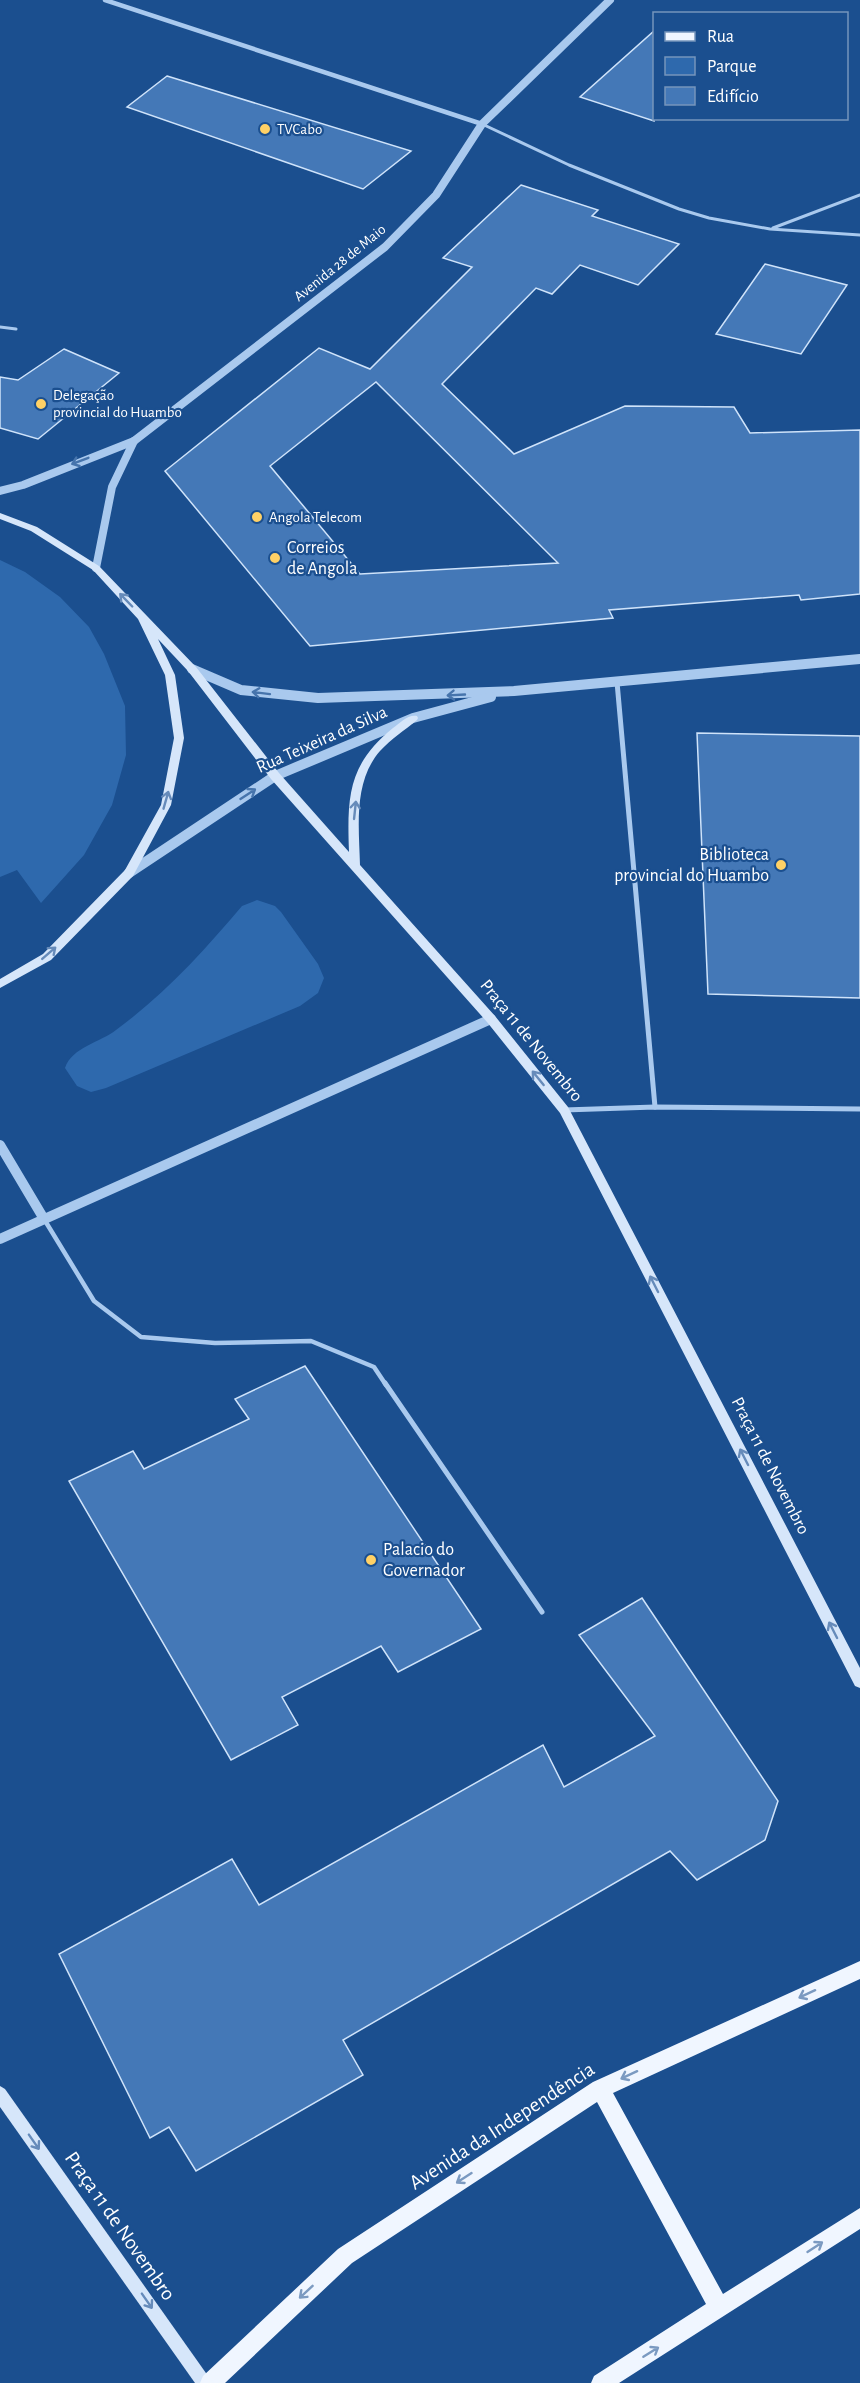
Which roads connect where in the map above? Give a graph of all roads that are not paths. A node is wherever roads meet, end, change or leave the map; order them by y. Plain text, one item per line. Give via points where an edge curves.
1 (105, 0) edge
2 (610, 0) edge
3 (482, 124) junction
4 (860, 195) edge
5 (770, 229) junction
6 (860, 235) edge
7 (0, 327) edge
8 (16, 329) dead end
9 (134, 441) junction
10 (0, 491) edge
11 (0, 516) edge
12 (96, 568) junction
13 (142, 617) junction
14 (860, 659) edge
15 (192, 669) junction
16 (617, 682) junction
17 (514, 691) junction
18 (413, 718) junction
19 (275, 776) junction
20 (355, 868) junction
21 (129, 873) junction
22 (0, 984) edge
23 (491, 1019) junction
24 (655, 1107) junction
25 (860, 1109) edge
26 (564, 1110) junction
27 (0, 1145) edge
28 (44, 1219) junction
29 (0, 1239) edge
30 (542, 1612) dead end
31 (860, 1682) edge
32 (860, 1970) edge
33 (600, 2089) junction
34 (0, 2094) edge
35 (860, 2218) edge
36 (720, 2310) junction
37 (205, 2383) edge
38 (210, 2383) edge
39 (601, 2383) edge

1 - 3 street
2 - 3 street, Avenida 28 de Maio
3 - 5 lane via 569,165 679,209
3 - 9 street, Avenida 28 de Maio via 436,195 386,247
4 - 5 lane
5 - 6 lane
7 - 8 lane
9 -> 10 street
9 - 12 street via 112,487
11 - 12 main road, Praça 11 de Novembro via 34,529
13 -> 12 main road, Praça 11 de Novembro
13 - 15 main road, Praça 11 de Novembro
21 -> 13 main road, Praça 11 de Novembro via 166,805 179,738 171,675
14 - 16 street, Rua Teixeira da Silva
17 -> 15 street, Rua Teixeira da Silva via 329,698 276,695 241,690
15 - 19 main road, Praça 11 de Novembro
16 - 17 street, Rua Teixeira da Silva
16 - 24 street
17 - 18 street, Rua Teixeira da Silva
18 - 19 street, Rua Teixeira da Silva
20 -> 18 main road via 357,784 376,749
19 - 20 main road, Praça 11 de Novembro
21 -> 19 street, Rua Teixeira da Silva
20 - 23 main road, Praça 11 de Novembro
22 -> 21 main road, Praça 11 de Novembro via 47,957
26 -> 23 main road, Praça 11 de Novembro
23 - 28 street
24 - 25 street
24 - 26 street
31 -> 26 main road, Praça 11 de Novembro
27 - 28 street
28 - 29 street
28 - 30 lane via 94,1301 141,1337 215,1343 311,1341 374,1367
32 -> 33 main road, Avenida da Independência
33 - 36 main road
33 -> 38 main road, Avenida da Independência via 345,2256
34 -> 37 main road, Praça 11 de Novembro
36 -> 35 main road
39 -> 36 main road

